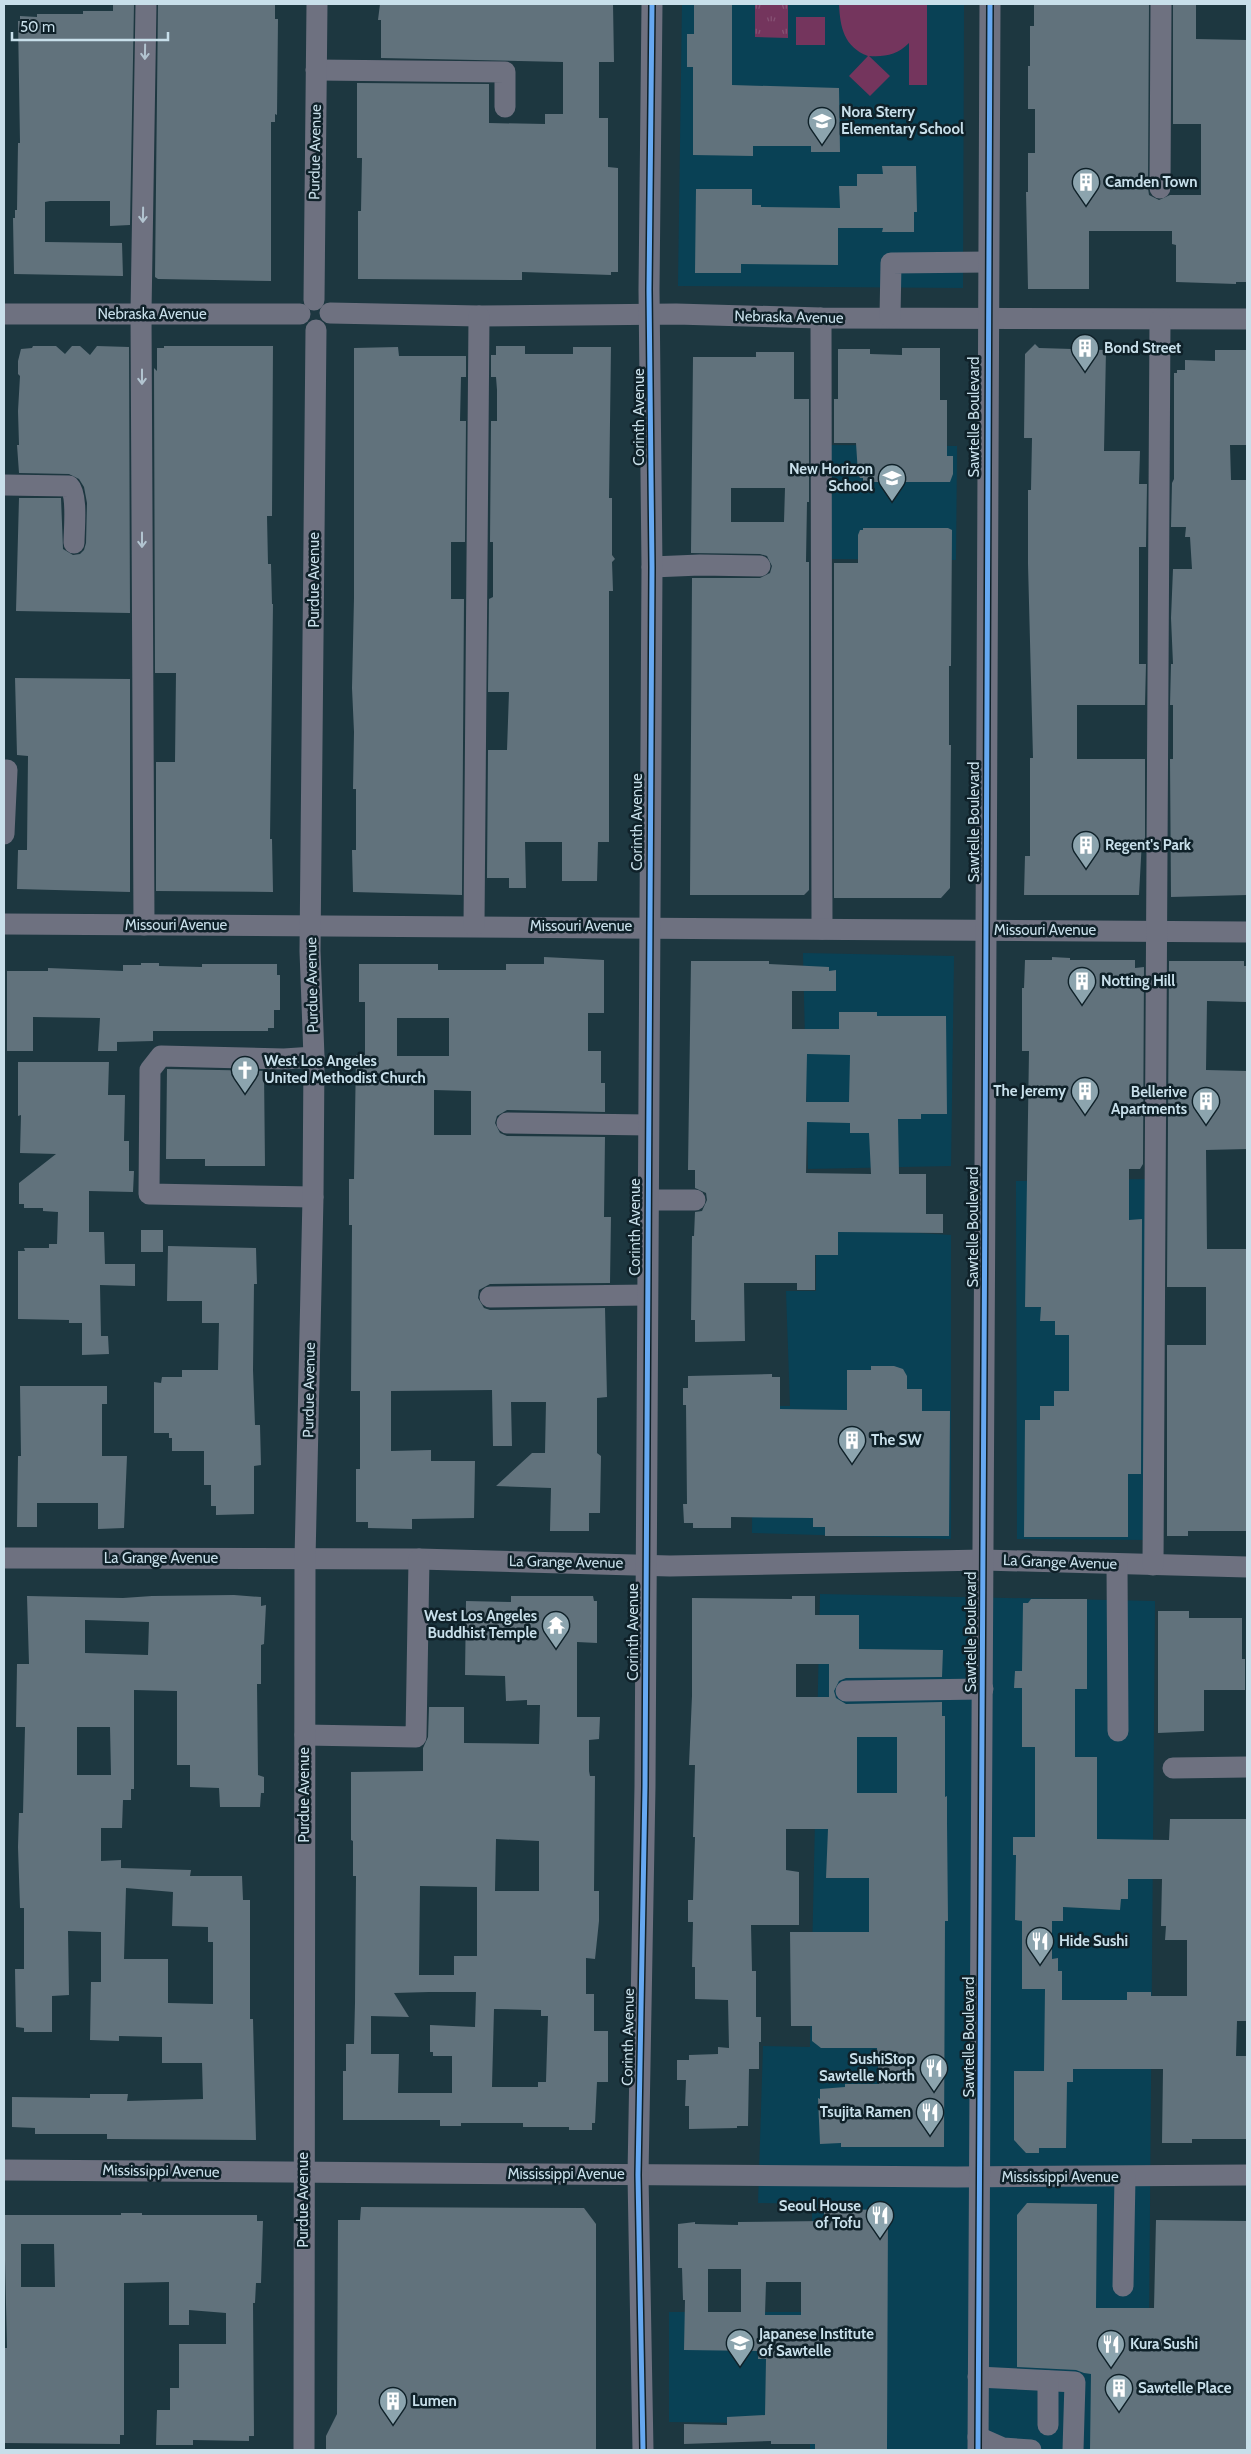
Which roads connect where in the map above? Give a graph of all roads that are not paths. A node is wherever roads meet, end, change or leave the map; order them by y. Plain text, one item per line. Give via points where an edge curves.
1 (146, 4) edge
2 (317, 4) edge
3 (652, 4) edge
4 (990, 4) edge
5 (1161, 4) edge
6 (316, 70) junction
7 (505, 107) dead end
8 (1160, 188) dead end
9 (988, 262) junction
10 (307, 307) junction
11 (141, 313) junction
12 (330, 313) junction
13 (4, 314) edge
14 (650, 315) junction
15 (478, 316) junction
16 (890, 317) junction
17 (987, 317) junction
18 (821, 318) junction
19 (1247, 319) edge
20 (1160, 320) junction
21 (316, 330) junction
22 (4, 485) edge
23 (74, 543) dead end
24 (760, 566) dead end
25 (652, 567) junction
26 (4, 770) edge
27 (4, 834) edge
28 (4, 924) edge
29 (144, 926) junction
30 (312, 926) junction
31 (474, 926) junction
32 (649, 927) junction
33 (822, 929) junction
34 (987, 930) junction
35 (1156, 931) junction
36 (1247, 932) edge
37 (314, 1057) junction
38 (507, 1123) dead end
39 (648, 1125) junction
40 (313, 1197) junction
41 (647, 1200) junction
42 (695, 1200) dead end
43 (647, 1295) junction
44 (490, 1297) dead end
45 (4, 1558) edge
46 (305, 1559) junction
47 (419, 1559) junction
48 (984, 1560) junction
49 (645, 1564) junction
50 (1117, 1564) junction
51 (1153, 1564) junction
52 (1247, 1567) edge
53 (983, 1689) junction
54 (846, 1691) dead end
55 (1118, 1731) dead end
56 (304, 1735) junction
57 (1247, 1766) edge
58 (1173, 1768) dead end
59 (4, 2170) edge
60 (304, 2172) junction
61 (638, 2175) junction
62 (1247, 2175) edge
63 (980, 2176) junction
64 (1125, 2177) junction
65 (1123, 2286) dead end
66 (978, 2377) junction
67 (1048, 2381) junction
68 (1048, 2425) dead end
69 (978, 2444) edge
70 (304, 2450) edge
71 (643, 2450) edge
72 (1031, 2450) edge
73 (1073, 2450) edge

1 -> 11 street
2 - 6 street, Purdue Avenue
3 - 14 street, Corinth Avenue
4 - 9 street, Sawtelle Boulevard
5 - 8 street
6 - 7 street via 505,72
6 - 10 street, Purdue Avenue
9 - 16 street via 891,263
9 - 17 street, Sawtelle Boulevard
10 - 11 street, Nebraska Avenue
10 - 12 street via 323,302
10 - 21 street via 304,326
11 - 13 street, Nebraska Avenue
11 -> 29 street
12 - 15 street, Nebraska Avenue
12 - 21 street via 327,324
14 - 15 street, Nebraska Avenue
14 - 18 street, Nebraska Avenue
14 - 25 street, Corinth Avenue
15 - 31 street
16 - 17 street, Nebraska Avenue
16 - 18 street, Nebraska Avenue
17 - 20 street, Nebraska Avenue
17 - 34 street, Sawtelle Boulevard
18 - 33 street
19 - 20 street, Nebraska Avenue
20 - 35 street
21 - 30 street, Purdue Avenue
22 - 23 street via 69,486 74,498
24 - 25 street via 700,564
25 - 32 street, Corinth Avenue
26 - 27 street via 8,770
28 - 29 street, Missouri Avenue
29 - 30 street, Missouri Avenue
30 - 31 street, Missouri Avenue
30 - 37 street, Purdue Avenue
31 - 32 street, Missouri Avenue
32 - 33 street, Missouri Avenue
32 - 39 street, Corinth Avenue
33 - 34 street, Missouri Avenue
34 - 35 street, Missouri Avenue
34 - 48 street, Sawtelle Boulevard
35 - 36 street, Missouri Avenue
35 - 51 street
37 - 40 street, Purdue Avenue
37 - 40 street via 161,1056 150,1070 149,1194
38 - 39 street
39 - 41 street, Corinth Avenue
40 - 46 street, Purdue Avenue
41 - 42 street
41 - 43 street, Corinth Avenue
43 - 44 street
43 - 49 street, Corinth Avenue
45 - 46 street, La Grange Avenue
46 - 47 street, La Grange Avenue
46 - 56 street, Purdue Avenue
47 - 49 street, La Grange Avenue
47 - 56 street via 416,1737
48 - 49 street, La Grange Avenue
48 - 50 street, La Grange Avenue
48 - 53 street, Sawtelle Boulevard
49 - 61 street, Corinth Avenue
50 - 51 street, La Grange Avenue
50 - 55 street
51 - 52 street, La Grange Avenue
53 - 54 street
53 - 63 street, Sawtelle Boulevard
56 - 60 street, Purdue Avenue
57 - 58 street
59 - 60 street, Mississippi Avenue
60 - 61 street, Mississippi Avenue
60 - 70 street, Purdue Avenue
61 - 63 street, Mississippi Avenue
61 - 71 street, Corinth Avenue
62 - 64 street, Mississippi Avenue
63 - 64 street, Mississippi Avenue
63 - 66 street, Sawtelle Boulevard
64 - 65 street
66 - 67 street
66 - 69 street, Sawtelle Boulevard
67 - 68 street
67 - 73 street via 1075,2382
69 - 72 street

